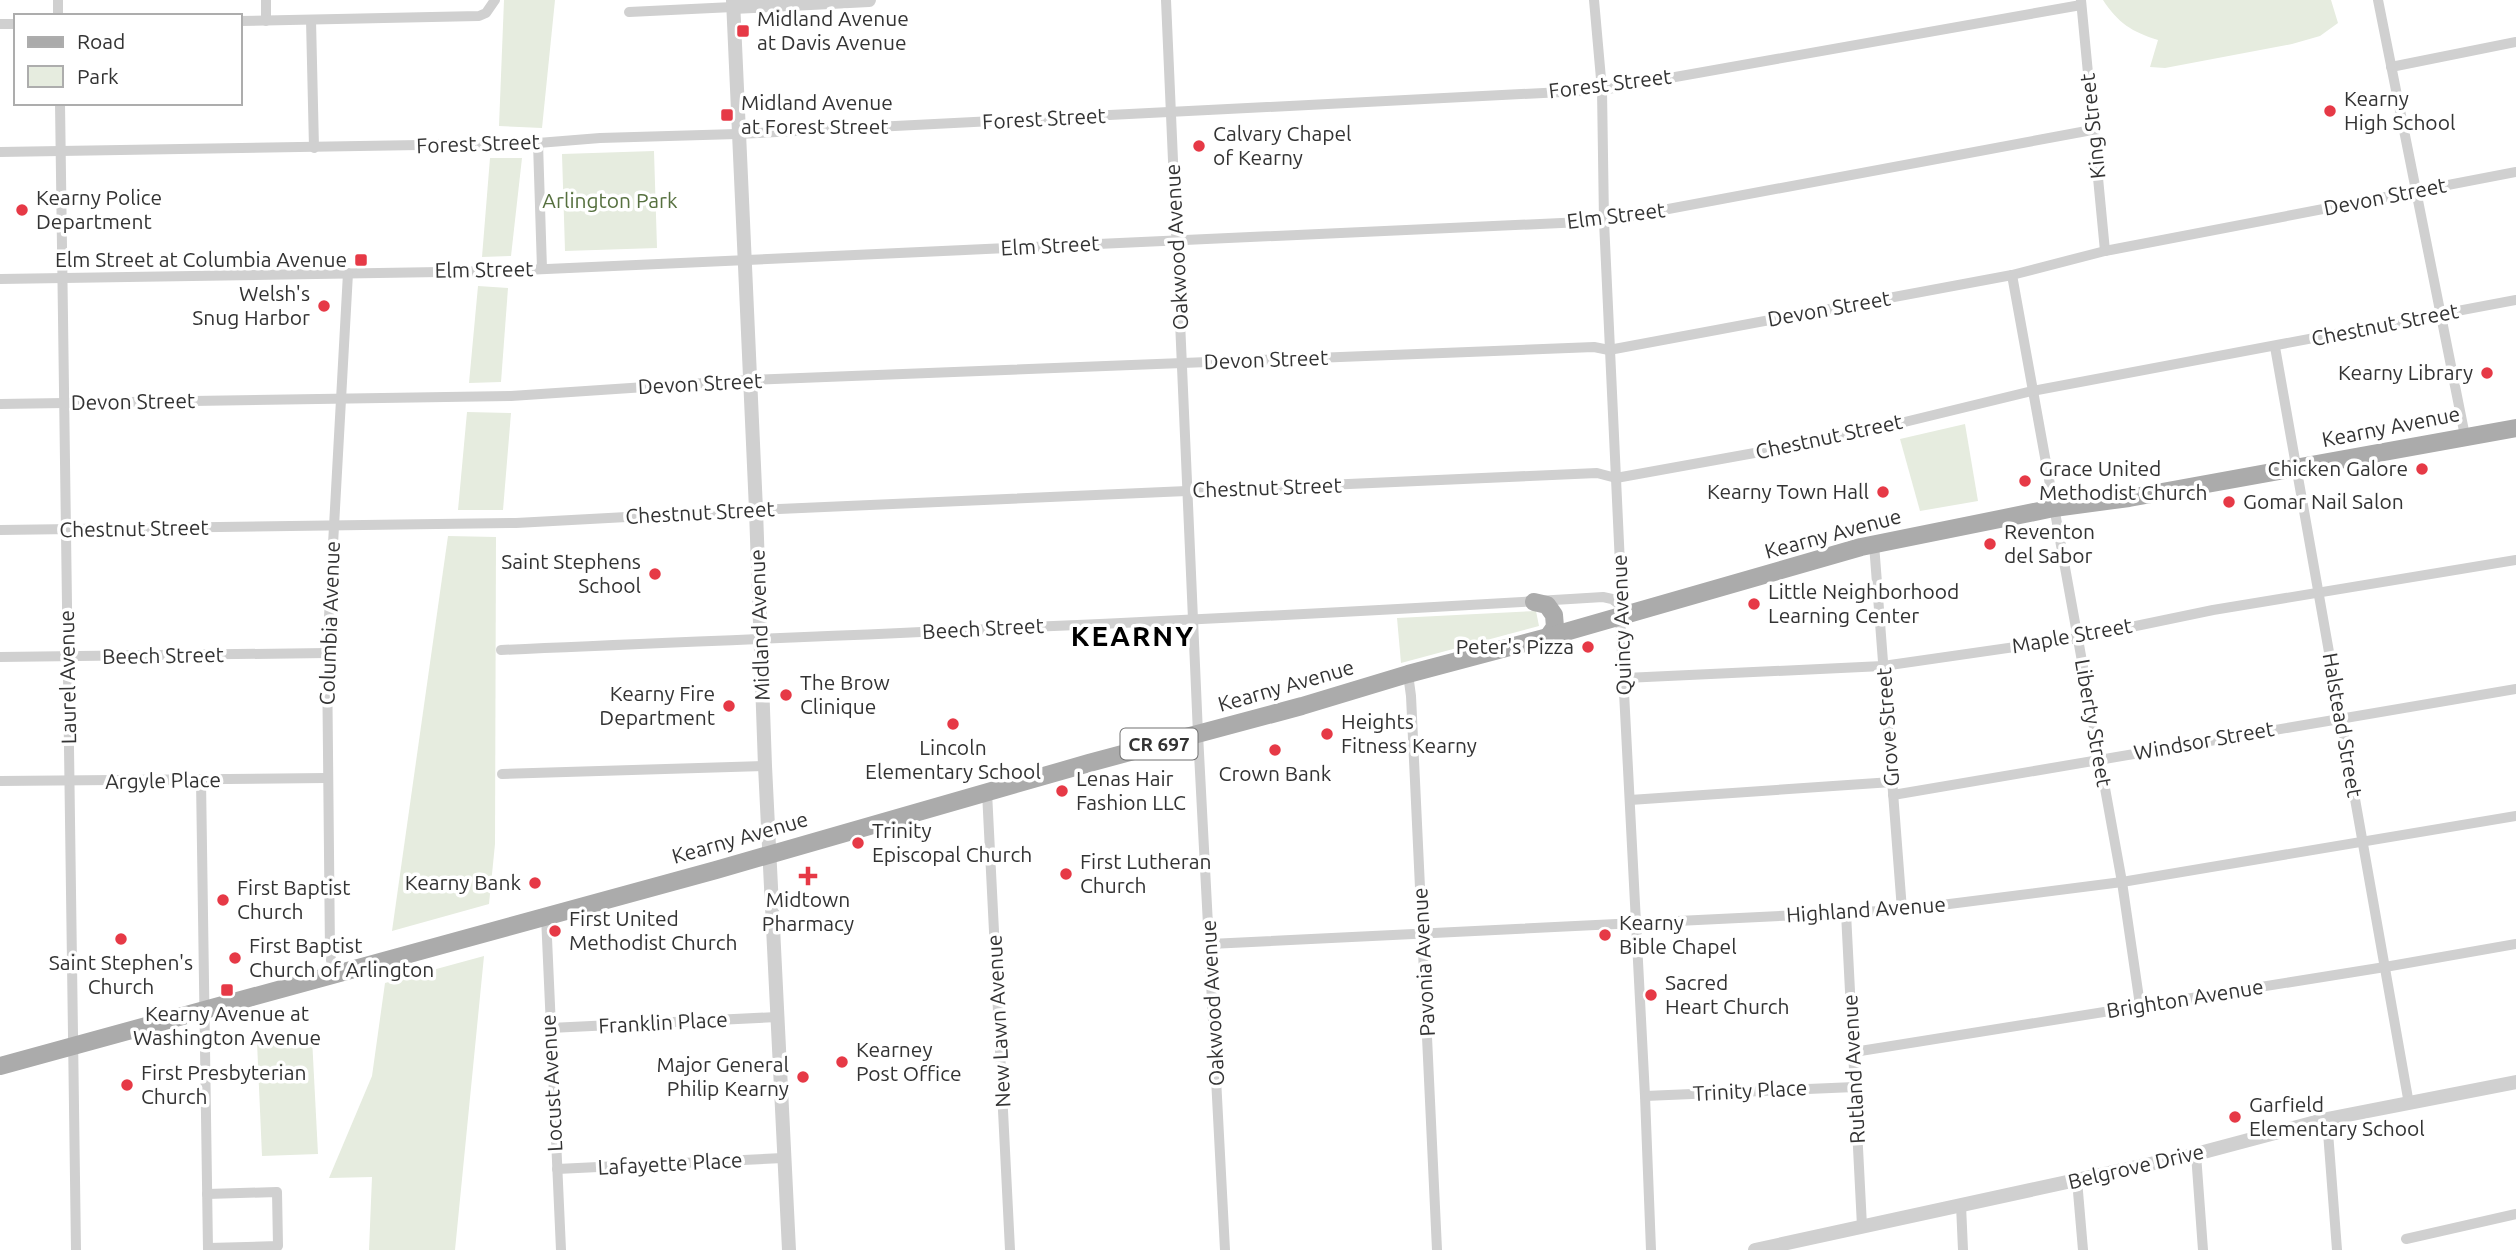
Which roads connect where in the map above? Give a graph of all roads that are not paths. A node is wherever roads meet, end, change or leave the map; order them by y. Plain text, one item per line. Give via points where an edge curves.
1 (266, 0) edge
2 (495, 0) edge
3 (870, 0) edge
4 (1167, 0) edge
5 (1594, 0) edge
6 (2378, 0) edge
7 (2081, 2) edge
8 (733, 3) edge
9 (629, 12) dead end
10 (311, 20) junction
11 (242, 21) edge
12 (266, 21) junction
13 (2516, 42) edge
14 (2391, 67) junction
15 (1602, 90) junction
16 (60, 105) edge
17 (1170, 113) junction
18 (2092, 130) junction
19 (737, 134) junction
20 (538, 143) junction
21 (314, 148) junction
22 (0, 152) edge
23 (61, 152) junction
24 (2516, 172) edge
25 (2415, 192) junction
26 (1604, 221) junction
27 (1176, 240) junction
28 (2105, 251) junction
29 (744, 261) junction
30 (542, 269) junction
31 (348, 273) junction
32 (2012, 275) junction
33 (62, 278) junction
34 (0, 279) edge
35 (2516, 300) edge
36 (2440, 314) junction
37 (2275, 347) junction
38 (1609, 350) junction
39 (1184, 363) junction
40 (750, 380) junction
41 (2032, 391) junction
42 (342, 399) junction
43 (63, 403) junction
44 (0, 404) edge
45 (2516, 428) edge
46 (2465, 436) junction
47 (2298, 468) junction
48 (1616, 478) junction
49 (1188, 491) junction
50 (2054, 508) junction
51 (756, 510) junction
52 (334, 527) junction
53 (67, 529) junction
54 (0, 530) edge
55 (1874, 544) junction
56 (2516, 560) edge
57 (2320, 592) junction
58 (1535, 602) junction
59 (1620, 615) junction
60 (1193, 619) junction
61 (1548, 637) junction
62 (761, 638) junction
63 (2078, 638) junction
64 (501, 650) dead end
65 (327, 653) junction
66 (0, 657) edge
67 (66, 657) junction
68 (1883, 666) junction
69 (1408, 674) junction
70 (1625, 678) junction
71 (2516, 689) edge
72 (2341, 717) junction
73 (1198, 734) junction
74 (2098, 759) junction
75 (765, 766) junction
76 (502, 774) dead end
77 (327, 778) junction
78 (201, 780) junction
79 (0, 781) edge
80 (71, 782) junction
81 (1892, 782) junction
82 (987, 792) junction
83 (1893, 795) junction
84 (1630, 800) junction
85 (2516, 816) edge
86 (2362, 843) junction
87 (770, 852) junction
88 (2122, 882) junction
89 (1902, 910) junction
90 (1846, 913) junction
91 (546, 916) junction
92 (1637, 924) junction
93 (1423, 932) junction
94 (1210, 944) junction
95 (2516, 944) edge
96 (2385, 967) junction
97 (333, 973) junction
98 (2140, 1005) junction
99 (205, 1010) junction
100 (777, 1017) junction
101 (550, 1028) junction
102 (74, 1045) junction
103 (1854, 1052) junction
104 (0, 1066) edge
105 (2516, 1082) edge
106 (1855, 1087) junction
107 (1645, 1096) junction
108 (2409, 1104) junction
109 (2328, 1119) junction
110 (2196, 1154) junction
111 (783, 1158) junction
112 (556, 1169) junction
113 (2077, 1180) junction
114 (207, 1194) junction
115 (1961, 1205) junction
116 (2516, 1214) edge
117 (1863, 1226) junction
118 (2406, 1239) dead end
119 (1796, 1246) edge
120 (208, 1249) edge
121 (76, 1250) edge
122 (561, 1250) edge
123 (789, 1250) edge
124 (1010, 1250) edge
125 (1225, 1250) edge
126 (1437, 1250) edge
127 (1651, 1250) edge
128 (1755, 1250) edge
129 (1963, 1250) edge
130 (2083, 1250) edge
131 (2203, 1250) edge
132 (2337, 1250) edge

1 - 12 street
2 - 10 street via 479,16
3 - 8 street
4 - 17 street, Oakwood Avenue
5 - 15 street, Quincy Avenue
6 - 14 street
7 - 15 street, Forest Street
7 - 18 street, King Street
8 - 9 street
8 - 19 street, Midland Avenue
10 - 12 street
10 - 21 street
11 - 12 street
13 - 14 street
14 - 25 street
15 - 17 street, Forest Street
15 - 26 street, Quincy Avenue
16 - 23 street, Laurel Avenue
17 - 19 street, Forest Street
17 - 27 street, Oakwood Avenue
18 - 26 street, Elm Street
18 - 28 street, King Street
19 - 20 street, Forest Street
19 - 29 street, Midland Avenue
20 - 21 street, Forest Street
20 - 30 street
21 - 23 street, Forest Street
22 - 23 street, Forest Street
23 - 33 street, Laurel Avenue
24 - 25 street, Devon Street
25 - 28 street, Devon Street
25 - 36 street
26 - 27 street, Elm Street
26 - 38 street, Quincy Avenue
27 - 29 street, Elm Street
27 - 39 street, Oakwood Avenue
28 - 32 street, Devon Street
29 - 30 street, Elm Street
29 - 40 street, Midland Avenue
30 - 31 street, Elm Street
31 - 33 street, Elm Street
31 - 42 street, Columbia Avenue
32 - 38 street, Devon Street
32 - 41 street, Liberty Street
33 - 34 street, Elm Street
33 - 43 street, Laurel Avenue
35 - 36 street, Chestnut Street
36 - 37 street, Chestnut Street
36 - 46 street
37 - 41 street, Chestnut Street
37 - 47 street, Halstead Street
38 - 39 street, Devon Street
38 - 48 street, Quincy Avenue
39 - 40 street, Devon Street
39 - 49 street, Oakwood Avenue
40 - 42 street, Devon Street via 511,396
40 - 51 street, Midland Avenue
41 - 48 street, Chestnut Street via 1843,437
41 - 50 street, Liberty Street
42 - 43 street, Devon Street
42 - 52 street, Columbia Avenue
43 - 44 street, Devon Street
43 - 53 street, Laurel Avenue
45 - 46 main road, Kearny Avenue / CR 697
46 - 47 main road, Kearny Avenue / CR 697
47 - 50 main road, Kearny Avenue / CR 697
47 - 57 street, Halstead Street
48 - 49 street, Chestnut Street via 1597,474
48 - 59 street, Quincy Avenue
49 - 51 street, Chestnut Street
49 - 60 street, Oakwood Avenue
50 - 55 main road, Kearny Avenue / CR 697
50 - 63 street, Liberty Street
51 - 52 street, Chestnut Street
51 - 62 street, Midland Avenue
52 - 53 street, Chestnut Street
52 - 65 street, Columbia Avenue
53 - 54 street, Chestnut Street
53 - 67 street, Laurel Avenue
55 - 59 main road, Kearny Avenue / CR 697
55 - 68 street, Grove Street
56 - 57 street, Maple Street
57 - 63 street, Maple Street
57 - 72 street, Halstead Street
58 - 59 street, Beech Street via 1603,597 1620,605
58 - 60 street, Beech Street
58 - 61 main road via 1554,615 1555,628
59 - 61 main road, Kearny Avenue / CR 697
59 - 70 street, Quincy Avenue
60 - 62 street, Beech Street
60 - 73 street, Oakwood Avenue
61 - 69 main road, Kearny Avenue / CR 697
62 - 64 street, Beech Street
62 - 75 street, Midland Avenue
63 - 68 street, Maple Street
63 - 74 street, Liberty Street
65 - 67 street, Beech Street
65 - 77 street, Columbia Avenue
66 - 67 street, Beech Street
67 - 80 street, Laurel Avenue
68 - 70 street, Maple Street
68 - 81 street, Grove Street
69 - 73 main road, Kearny Avenue / CR 697
69 - 93 street, Pavonia Avenue
70 - 84 street, Quincy Avenue
71 - 72 street, Windsor Street
72 - 74 street, Windsor Street
72 - 86 street, Halstead Street
73 - 82 main road, Kearny Avenue / CR 697
73 - 94 street, Oakwood Avenue
74 - 83 street, Windsor Street
74 - 88 street, Liberty Street
75 - 76 street
75 - 87 street, Midland Avenue
77 - 78 street, Argyle Place
77 - 97 street, Columbia Avenue
78 - 80 street, Argyle Place
78 - 99 street
79 - 80 street, Argyle Place
80 - 102 street, Laurel Avenue
81 - 83 street, Grove Street
81 - 84 street
82 - 87 main road, Kearny Avenue / CR 697
82 - 124 street, New Lawn Avenue
83 - 89 street, Grove Street
84 - 92 street, Quincy Avenue
85 - 86 street, Highland Avenue
86 - 88 street, Highland Avenue
86 - 96 street, Halstead Street
87 - 91 main road, Kearny Avenue / CR 697
87 - 100 street, Midland Avenue
88 - 89 street, Highland Avenue
88 - 98 street, Liberty Street
89 - 90 street, Highland Avenue
90 - 92 street, Highland Avenue
90 - 103 street, Rutland Avenue
91 - 97 main road, Kearny Avenue / CR 697
91 - 101 street, Locust Avenue
92 - 93 street, Highland Avenue
92 - 107 street, Quincy Avenue
93 - 94 street, Highland Avenue
93 - 126 street, Pavonia Avenue
94 - 125 street, Oakwood Avenue
95 - 96 street, Brighton Avenue
96 - 98 street, Brighton Avenue
96 - 108 street, Halstead Street
97 - 99 main road, Kearny Avenue / CR 697
98 - 103 street, Brighton Avenue
99 - 102 main road, Kearny Avenue / CR 697
99 - 114 street
100 - 101 street, Franklin Place
100 - 111 street, Midland Avenue
101 - 112 street, Locust Avenue
102 - 104 main road, Kearny Avenue / CR 697
102 - 121 street, Laurel Avenue
103 - 106 street, Rutland Avenue
105 - 108 street, Belgrove Drive
106 - 107 street, Trinity Place
106 - 117 street, Rutland Avenue
107 - 127 street, Quincy Avenue
108 - 109 street, Belgrove Drive
109 - 110 street, Belgrove Drive
109 - 132 street
110 - 113 street, Belgrove Drive
110 - 131 street
111 - 112 street, Lafayette Place
111 - 123 street, Midland Avenue
112 - 122 street, Locust Avenue
113 - 115 street, Belgrove Drive
113 - 130 street
114 - 120 street
114 - 120 street via 277,1192 278,1246
115 - 117 street, Belgrove Drive
115 - 129 street
116 - 118 street
117 - 119 street, Belgrove Drive
119 - 128 street, Belgrove Drive

